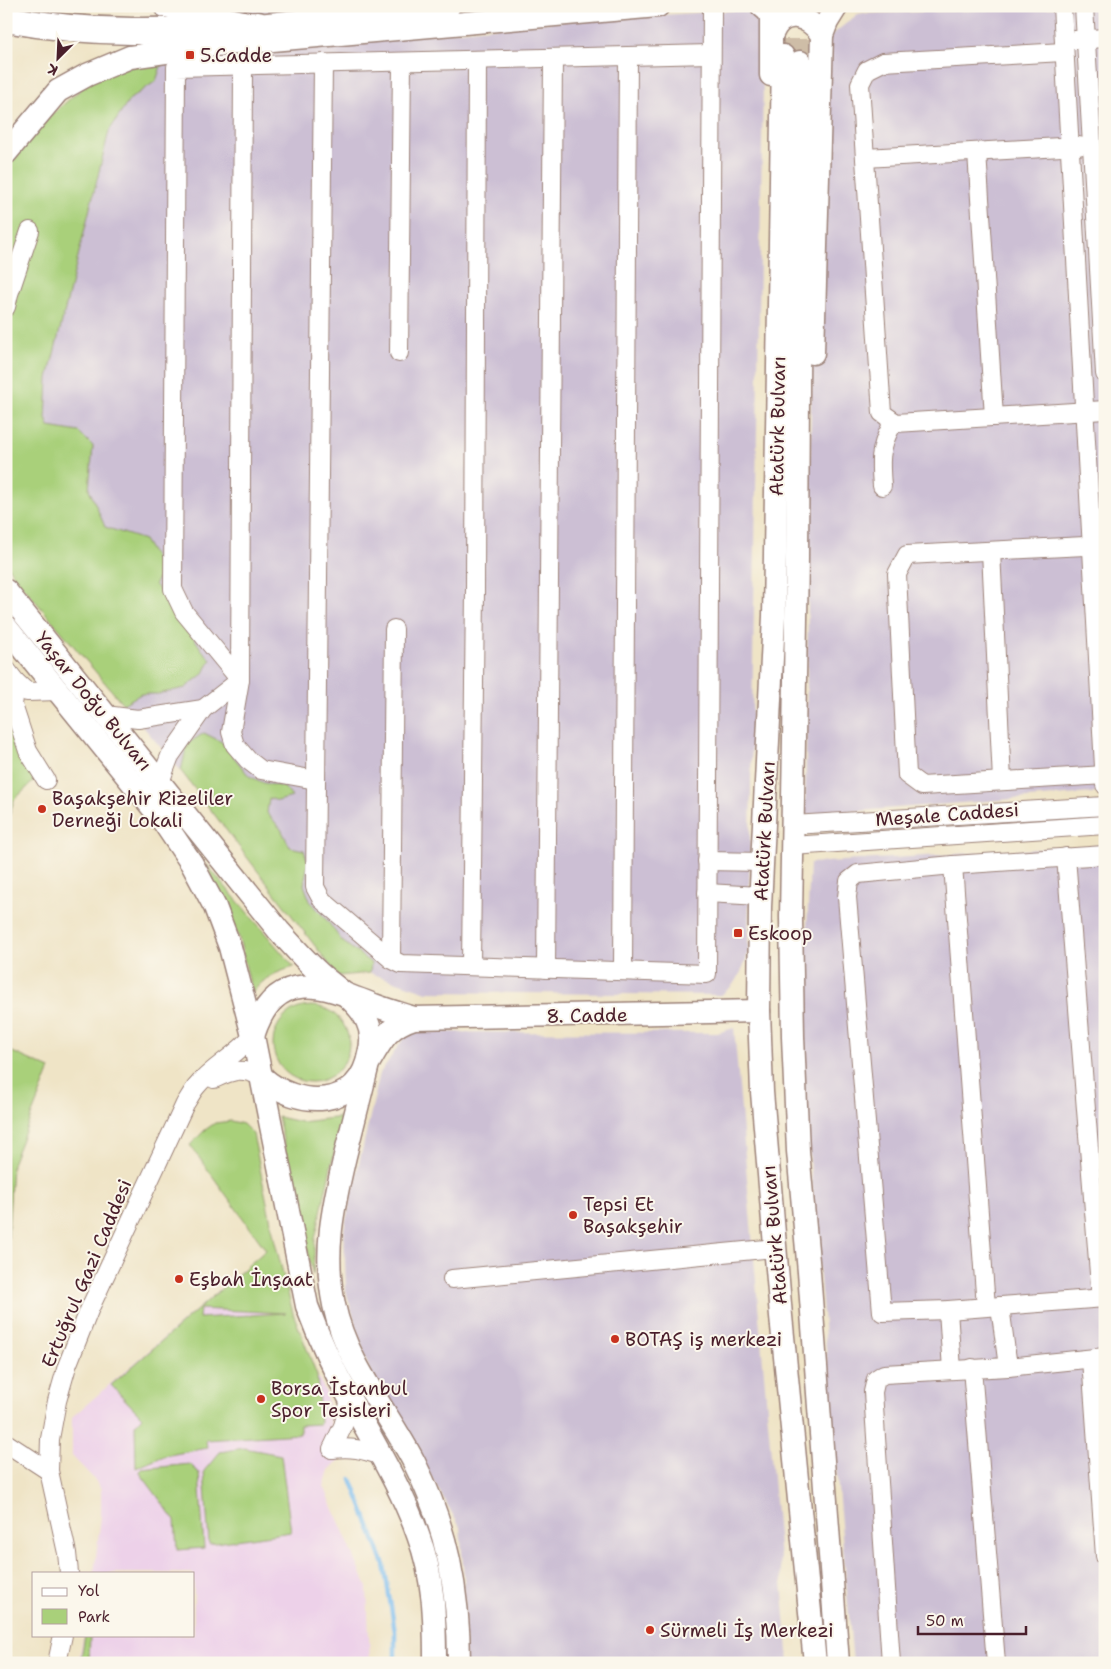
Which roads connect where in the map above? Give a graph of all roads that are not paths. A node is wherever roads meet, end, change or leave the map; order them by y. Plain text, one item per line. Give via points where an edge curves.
1 (165, 6) edge
2 (443, 6) edge
3 (658, 6) edge
4 (712, 6) edge
5 (762, 6) edge
6 (837, 6) edge
7 (1062, 6) edge
8 (1084, 6) edge
9 (6, 19) edge
10 (258, 25) junction
11 (6, 34) edge
12 (772, 34) junction
13 (822, 35) junction
14 (1105, 38) edge
15 (1086, 39) junction
16 (215, 45) junction
17 (1063, 46) junction
18 (711, 54) junction
19 (628, 56) junction
20 (553, 58) junction
21 (477, 60) junction
22 (402, 62) junction
23 (323, 64) junction
24 (243, 65) junction
25 (1099, 145) edge
26 (1069, 146) junction
27 (977, 152) junction
28 (6, 153) edge
29 (865, 158) junction
30 (30, 231) dead end
31 (6, 307) edge
32 (399, 352) dead end
33 (1105, 374) edge
34 (1105, 410) edge
35 (1084, 411) junction
36 (994, 417) junction
37 (890, 419) junction
38 (882, 486) dead end
39 (1098, 545) edge
40 (991, 551) junction
41 (797, 559) junction
42 (6, 591) edge
43 (1100, 611) edge
44 (774, 616) junction
45 (6, 627) edge
46 (394, 629) dead end
47 (11, 676) edge
48 (240, 680) junction
49 (58, 691) junction
50 (203, 709) junction
51 (105, 715) junction
52 (1104, 775) edge
53 (46, 780) dead end
54 (316, 780) junction
55 (1002, 781) junction
56 (160, 782) junction
57 (1105, 785) edge
58 (1105, 806) edge
59 (764, 821) junction
60 (1105, 825) edge
61 (792, 835) junction
62 (1105, 855) edge
63 (1066, 857) junction
64 (707, 861) junction
65 (762, 862) junction
66 (953, 865) junction
67 (707, 893) junction
68 (760, 896) junction
69 (391, 959) junction
70 (470, 966) junction
71 (546, 969) junction
72 (623, 972) junction
73 (339, 991) junction
74 (759, 1011) junction
75 (414, 1018) junction
76 (253, 1036) junction
77 (368, 1064) junction
78 (262, 1076) junction
79 (195, 1088) junction
80 (775, 1248) junction
81 (452, 1279) dead end
82 (1103, 1299) edge
83 (993, 1306) junction
84 (948, 1310) junction
85 (1098, 1358) edge
86 (1008, 1367) junction
87 (972, 1368) junction
88 (952, 1370) junction
89 (350, 1400) junction
90 (6, 1443) edge
91 (381, 1456) junction
92 (49, 1471) junction
93 (1105, 1556) edge
94 (69, 1572) edge
95 (63, 1636) edge
96 (57, 1663) edge
97 (435, 1663) edge
98 (459, 1663) edge
99 (815, 1663) edge
100 (838, 1663) edge
101 (891, 1663) edge
102 (996, 1663) edge

1 - 10 main road
2 - 10 main road
3 - 16 main road
4 - 18 street
5 - 12 main road via 769,12
6 - 13 main road
7 - 17 street
8 - 15 street
9 - 10 highway via 71,29 122,31
11 - 16 highway via 104,46
12 - 13 main road via 779,22 794,17 810,21
12 - 44 main road via 763,532
13 - 41 main road via 810,480
14 - 15 street
15 - 17 street
15 - 25 street
16 - 28 main road via 130,57 87,75 58,91
17 - 26 street
17 - 29 street via 883,62 867,70 860,84
18 - 19 street
18 - 64 street
19 - 20 street
19 - 72 street
20 - 21 street
20 - 71 street
21 - 22 street
21 - 70 street
22 - 23 street
22 - 32 street
23 - 24 street
23 - 54 street
24 - 48 street
24 - 48 street via 176,67 173,590 184,612
25 - 26 street
25 - 33 street
26 - 27 street
26 - 35 street
27 - 29 street
27 - 36 street
29 - 37 street via 882,413
30 - 31 street
34 - 35 street
35 - 36 street
35 - 39 street
36 - 37 street via 896,423
37 - 38 street via 891,427 880,452
39 - 40 street
39 - 43 street
40 - 55 street
40 - 55 street via 908,555 897,574 907,775 922,786
41 - 44 main road, Atatürk Bulvarı via 792,59
41 - 61 main road, Atatürk Bulvarı
42 - 51 main road, Yaşar Doğu Bulvarı
43 - 52 street
44 - 59 main road, Atatürk Bulvarı
45 - 49 main road, Yaşar Doğu Bulvarı
46 - 69 street
47 - 49 street via 27,692
47 - 53 street via 13,705 28,751
48 - 50 street
48 - 54 street via 231,732 235,745 261,770
49 - 76 main road, Yaşar Doğu Bulvarı via 161,818 192,864 215,907 230,947
50 - 51 street via 138,719
50 - 56 street via 170,756
51 - 56 main road, Yaşar Doğu Bulvarı
52 - 55 street
52 - 57 street
54 - 69 street via 316,887 322,900
56 - 73 main road, Yaşar Doğu Bulvarı via 280,931
58 - 61 street, Meşale Caddesi
59 - 61 main road
59 - 65 main road, Atatürk Bulvarı
60 - 61 street, Meşale Caddesi
61 - 100 main road, Atatürk Bulvarı via 798,1150
62 - 63 street
63 - 66 street
63 - 82 street
64 - 65 street
64 - 67 street
65 - 68 main road, Atatürk Bulvarı
66 - 83 street
66 - 84 street via 858,874 849,881 847,897 882,1312
67 - 68 street
67 - 72 street via 706,974
68 - 74 main road, Atatürk Bulvarı
69 - 70 street via 401,964
70 - 71 street
71 - 72 street
73 - 75 main road
73 - 76 main road via 315,986 299,986 286,991 268,1006
73 - 77 main road, Yaşar Doğu Bulvarı via 355,1004 368,1022 371,1046
74 - 75 main road, 8. Cadde
74 - 80 main road, Atatürk Bulvarı
75 - 77 main road, Yaşar Doğu Bulvarı via 394,1027
76 - 78 main road, Yaşar Doğu Bulvarı
76 - 79 street, Ertuğrul Gazi Caddesi
77 - 78 main road, Yaşar Doğu Bulvarı via 349,1090 311,1100 277,1088
77 - 98 main road, Yaşar Doğu Bulvarı via 330,1226 333,1304 354,1360 414,1461 439,1519 454,1591
78 - 79 street via 239,1069
78 - 89 main road, Yaşar Doğu Bulvarı via 307,1306 323,1348
79 - 92 street, Ertuğrul Gazi Caddesi via 107,1273 67,1366 52,1429
80 - 81 street
80 - 99 main road, Atatürk Bulvarı
82 - 83 street
83 - 84 street
83 - 86 street
84 - 88 street
85 - 86 street
85 - 93 street
86 - 87 street
87 - 88 street
87 - 102 street
88 - 101 street via 884,1374 876,1379 873,1392
89 - 91 main road, Yaşar Doğu Bulvarı
89 - 91 street via 344,1426 332,1449 361,1449
90 - 92 street
91 - 97 main road, Yaşar Doğu Bulvarı via 402,1495 430,1576 435,1610
92 - 94 street, Ertuğrul Gazi Caddesi
95 - 96 street

